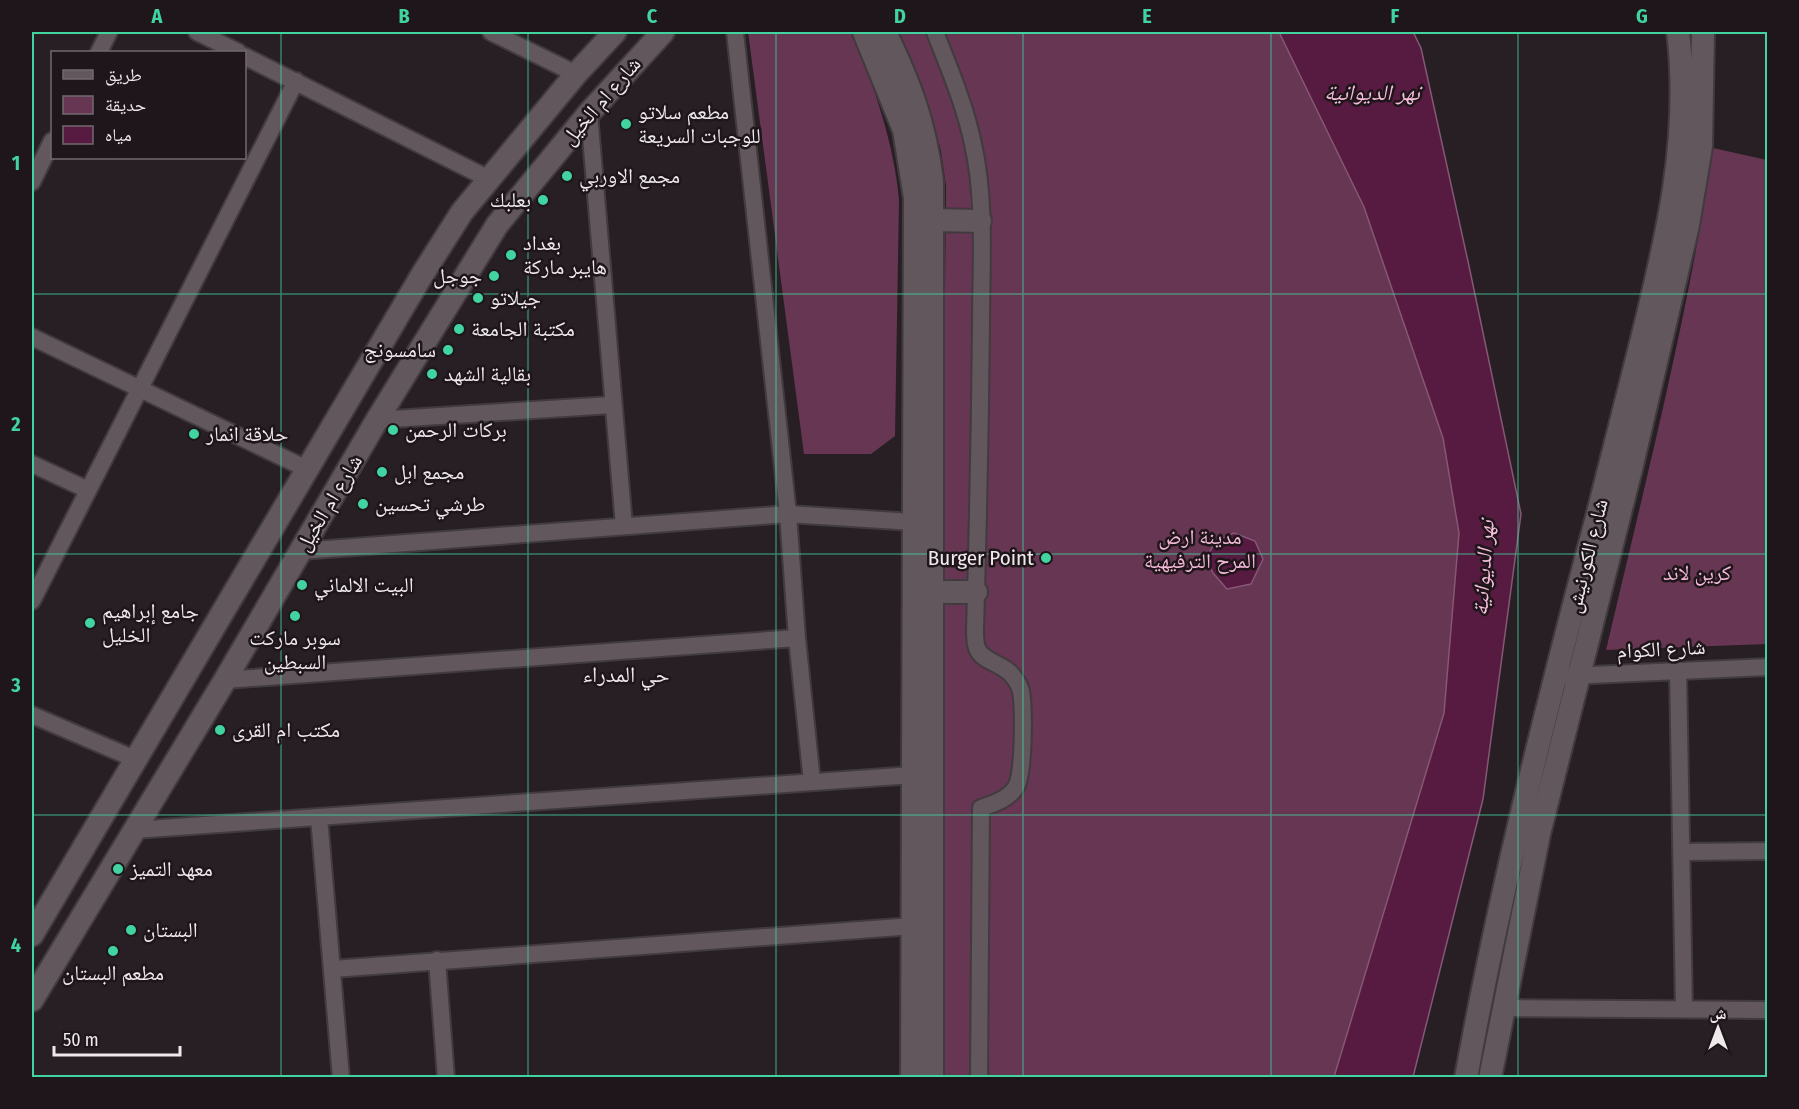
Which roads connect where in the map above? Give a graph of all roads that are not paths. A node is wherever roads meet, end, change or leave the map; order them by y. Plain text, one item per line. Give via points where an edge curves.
1 (110, 32) edge
2 (196, 32) edge
3 (491, 32) edge
4 (615, 32) edge
5 (663, 32) edge
6 (735, 32) edge
7 (864, 32) edge
8 (885, 32) edge
9 (935, 32) edge
10 (1678, 32) edge
11 (1703, 32) edge
12 (100, 51) edge
13 (236, 51) edge
14 (246, 57) edge
15 (576, 74) junction
16 (296, 81) junction
17 (589, 112) junction
18 (51, 143) edge
19 (489, 178) junction
20 (32, 182) edge
21 (933, 220) junction
22 (980, 221) junction
23 (32, 337) edge
24 (140, 389) junction
25 (612, 405) junction
26 (377, 420) junction
27 (32, 465) edge
28 (307, 469) junction
29 (88, 490) junction
30 (788, 514) junction
31 (913, 522) junction
32 (624, 526) junction
33 (301, 551) junction
34 (34, 591) edge
35 (932, 592) junction
36 (976, 592) junction
37 (797, 638) junction
38 (1767, 667) edge
39 (1678, 670) junction
40 (1567, 677) junction
41 (225, 680) junction
42 (32, 715) edge
43 (135, 759) junction
44 (913, 775) junction
45 (812, 782) junction
46 (319, 817) junction
47 (134, 830) junction
48 (1767, 850) edge
49 (1682, 852) junction
50 (913, 926) junction
51 (32, 935) edge
52 (437, 960) junction
53 (333, 969) junction
54 (32, 1000) edge
55 (1503, 1008) junction
56 (1684, 1009) junction
57 (1767, 1010) edge
58 (341, 1077) edge
59 (446, 1077) edge
60 (912, 1077) edge
61 (932, 1077) edge
62 (979, 1077) edge
63 (1466, 1077) edge
64 (1490, 1077) edge

1 - 12 street
2 - 13 street
3 - 15 street
4 - 15 main road, شارع ام الخيل
5 - 17 main road, شارع ام الخيل
6 - 30 street
7 - 31 main road via 904,130 915,198
8 - 21 main road via 920,116 931,172
9 - 22 street via 973,144
10 - 40 main road, شارع الكورنيش via 1683,70 1679,160 1672,205
11 - 40 main road, شارع الكورنيش via 1701,147 1688,225 1632,465
14 - 16 street
15 - 19 main road, شارع ام الخيل
16 - 19 street
16 - 24 street
17 - 25 street
17 - 26 main road, شارع ام الخيل via 497,225
18 - 20 street
19 - 28 main road, شارع ام الخيل via 422,275
21 - 22 main road
21 - 35 main road
22 - 36 street
23 - 24 street
24 - 28 street
24 - 29 street
25 - 26 street
25 - 32 street
26 - 33 main road, شارع ام الخيل
27 - 29 street
28 - 43 main road, شارع ام الخيل
29 - 34 street
30 - 31 street
30 - 32 street
30 - 37 street
31 - 44 main road
32 - 33 street
33 - 41 main road, شارع ام الخيل
35 - 36 main road
35 - 61 main road
36 - 62 street via 977,650 1014,675 1021,689 1022,706 1021,773 1015,789 1001,801 981,808
37 - 41 street
37 - 45 street
38 - 39 street, شارع الكوام
39 - 40 street, شارع الكوام
39 - 49 street
40 - 55 main road, شارع الكورنيش
40 - 63 main road, شارع الكورنيش via 1533,764
41 - 47 main road, شارع ام الخيل
42 - 43 street
43 - 51 main road, شارع ام الخيل
44 - 45 street
44 - 50 main road
45 - 46 street
46 - 47 street
46 - 53 street
47 - 54 main road, شارع ام الخيل
48 - 49 street
49 - 56 street
50 - 52 street
50 - 60 main road
52 - 53 street
52 - 59 street
53 - 58 street
55 - 56 street
55 - 64 main road, شارع الكورنيش
56 - 57 street

